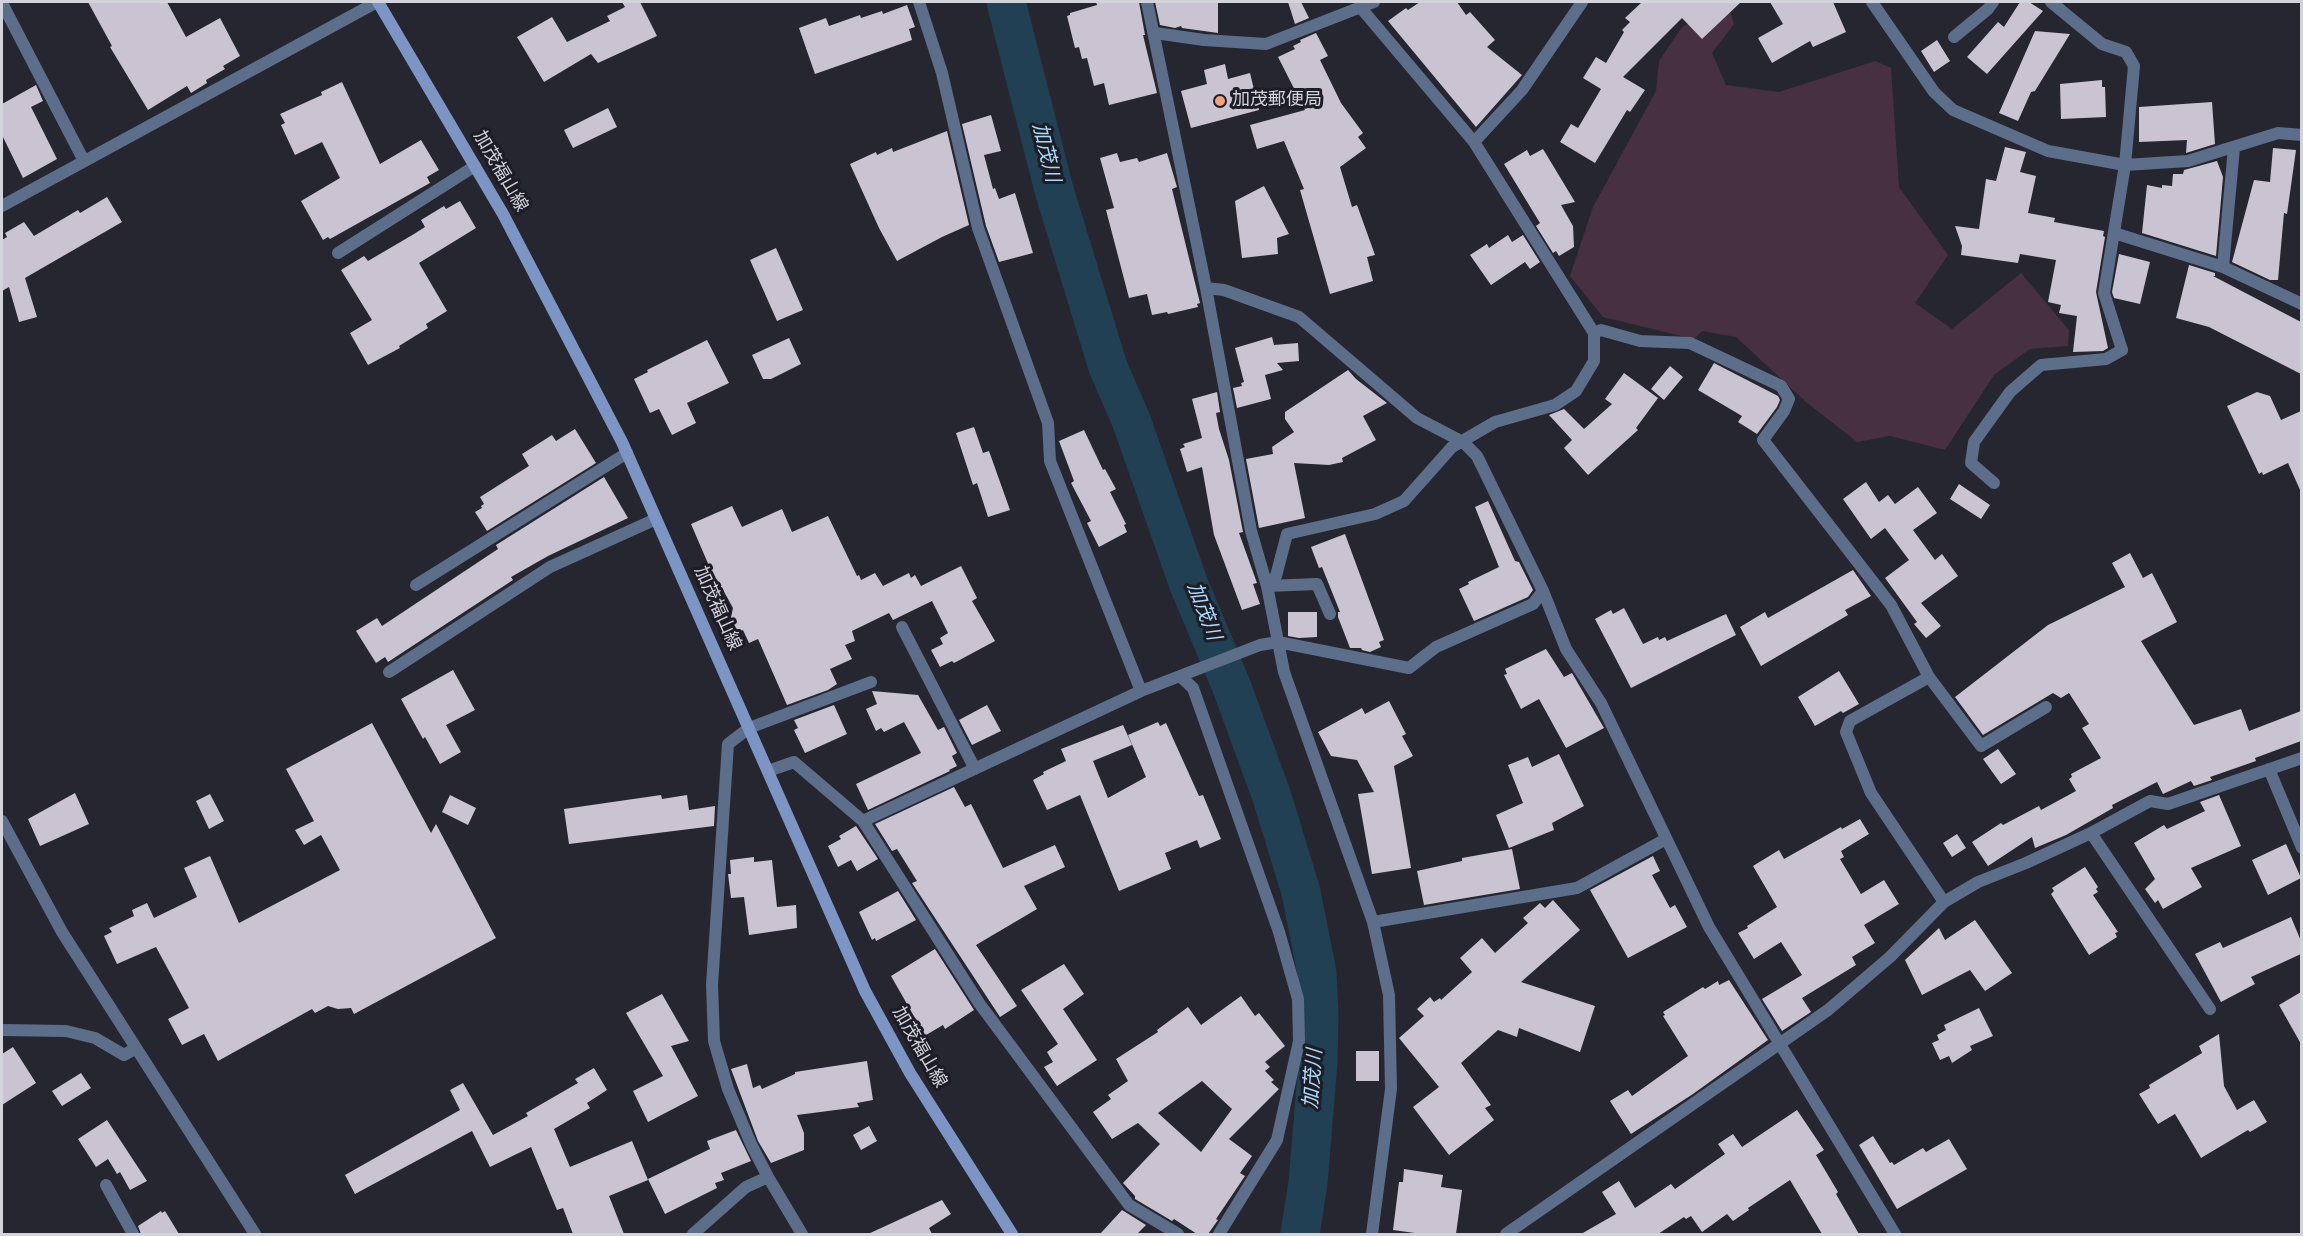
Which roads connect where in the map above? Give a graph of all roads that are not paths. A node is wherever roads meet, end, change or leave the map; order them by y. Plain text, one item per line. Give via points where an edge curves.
1 (377, 2) edge
2 (919, 2) edge
3 (1147, 2) edge
4 (1374, 2) edge
5 (1582, 2) edge
6 (1872, 2) edge
7 (1994, 2) edge
8 (2051, 2) edge
9 (2, 3) edge
10 (1361, 8) junction
11 (1155, 33) junction
12 (1954, 37) dead end
13 (2301, 135) edge
14 (1473, 142) junction
15 (2234, 148) junction
16 (84, 161) junction
17 (2125, 165) junction
18 (475, 166) junction
19 (2, 206) edge
20 (2114, 233) junction
21 (338, 253) dead end
22 (2223, 267) junction
23 (1206, 288) junction
24 (2301, 304) edge
25 (1594, 333) junction
26 (1463, 441) junction
27 (627, 453) junction
28 (1994, 483) dead end
29 (656, 519) junction
30 (416, 585) dead end
31 (1266, 586) junction
32 (1543, 591) junction
33 (1330, 614) dead end
34 (902, 627) dead end
35 (1278, 642) junction
36 (389, 672) dead end
37 (1184, 674) junction
38 (1929, 677) junction
39 (871, 682) dead end
40 (1141, 691) junction
41 (2046, 707) dead end
42 (749, 728) junction
43 (2301, 758) edge
44 (975, 769) junction
45 (2269, 769) junction
46 (768, 771) junction
47 (863, 820) junction
48 (2, 821) edge
49 (2091, 833) junction
50 (1666, 839) junction
51 (2301, 848) edge
52 (1944, 902) junction
53 (1373, 922) junction
54 (2210, 1009) dead end
55 (2, 1030) edge
56 (1782, 1044) junction
57 (136, 1048) junction
58 (768, 1177) junction
59 (106, 1185) dead end
60 (134, 1234) edge
61 (255, 1234) edge
62 (693, 1234) edge
63 (802, 1234) edge
64 (1012, 1234) edge
65 (1178, 1234) edge
66 (1219, 1234) edge
67 (1372, 1234) edge
68 (1506, 1234) edge
69 (1895, 1234) edge

1 - 16 street
1 - 18 main road, 加茂福山線
2 - 40 street via 942,73 978,228 1048,423 1050,461
3 - 11 street
4 - 10 street
5 - 14 street via 1522,90
6 - 17 street via 1934,92 1953,110 2048,152
7 - 12 street
8 - 17 street via 2102,44 2126,52 2134,66
9 - 16 street
10 - 11 street via 1266,44
10 - 14 street
11 - 23 street
13 - 15 street via 2278,133
14 - 25 street
15 - 17 street via 2188,162
15 - 22 street
16 - 19 street
17 - 20 street
18 - 21 street
18 - 27 main road, 加茂福山線
20 - 22 street
20 - 28 street via 2104,293 2122,350 2106,359 2041,365 2010,392 1974,442 1971,463
22 - 24 street
23 - 26 street via 1224,290 1299,317 1418,418
23 - 31 street via 1251,531
25 - 26 street via 1594,361 1576,391 1555,405 1495,422
25 - 38 street via 1601,330 1640,341 1690,343 1781,386 1789,399 1763,440 1891,605
26 - 31 street via 1452,447 1404,501 1375,514 1287,534 1276,576
26 - 32 street via 1477,456
27 - 29 main road, 加茂福山線
27 - 30 street
29 - 36 street via 550,567
29 - 42 main road, 加茂福山線
31 - 33 street via 1317,584
31 - 35 street
32 - 35 street via 1533,604 1436,647 1410,668
32 - 50 street via 1566,649 1601,704
34 - 44 street
35 - 37 street
35 - 53 street via 1284,672
37 - 40 street
37 - 66 street via 1193,688 1279,932 1298,999 1299,1041 1277,1140
38 - 41 street via 1981,746
38 - 52 street via 1850,721 1846,732 1871,793
39 - 42 street
40 - 44 street
42 - 46 main road, 加茂福山線
42 - 58 street via 728,744 712,1007 714,1041 728,1089
43 - 45 street
44 - 47 street
45 - 49 street via 2168,804 2150,801
45 - 51 street
46 - 47 street via 794,762
46 - 64 main road, 加茂福山線 via 865,991 910,1073
47 - 65 street via 979,1003 1129,1205
48 - 57 street via 62,932
49 - 52 street via 1978,882
49 - 54 street
50 - 53 street via 1577,888
50 - 56 street via 1708,927
52 - 56 street via 1890,957
53 - 67 street via 1389,995 1391,1089
55 - 57 street via 66,1031 95,1038 124,1055
56 - 68 street
56 - 69 street
57 - 61 street
58 - 62 street via 746,1187
58 - 63 street
59 - 60 street

